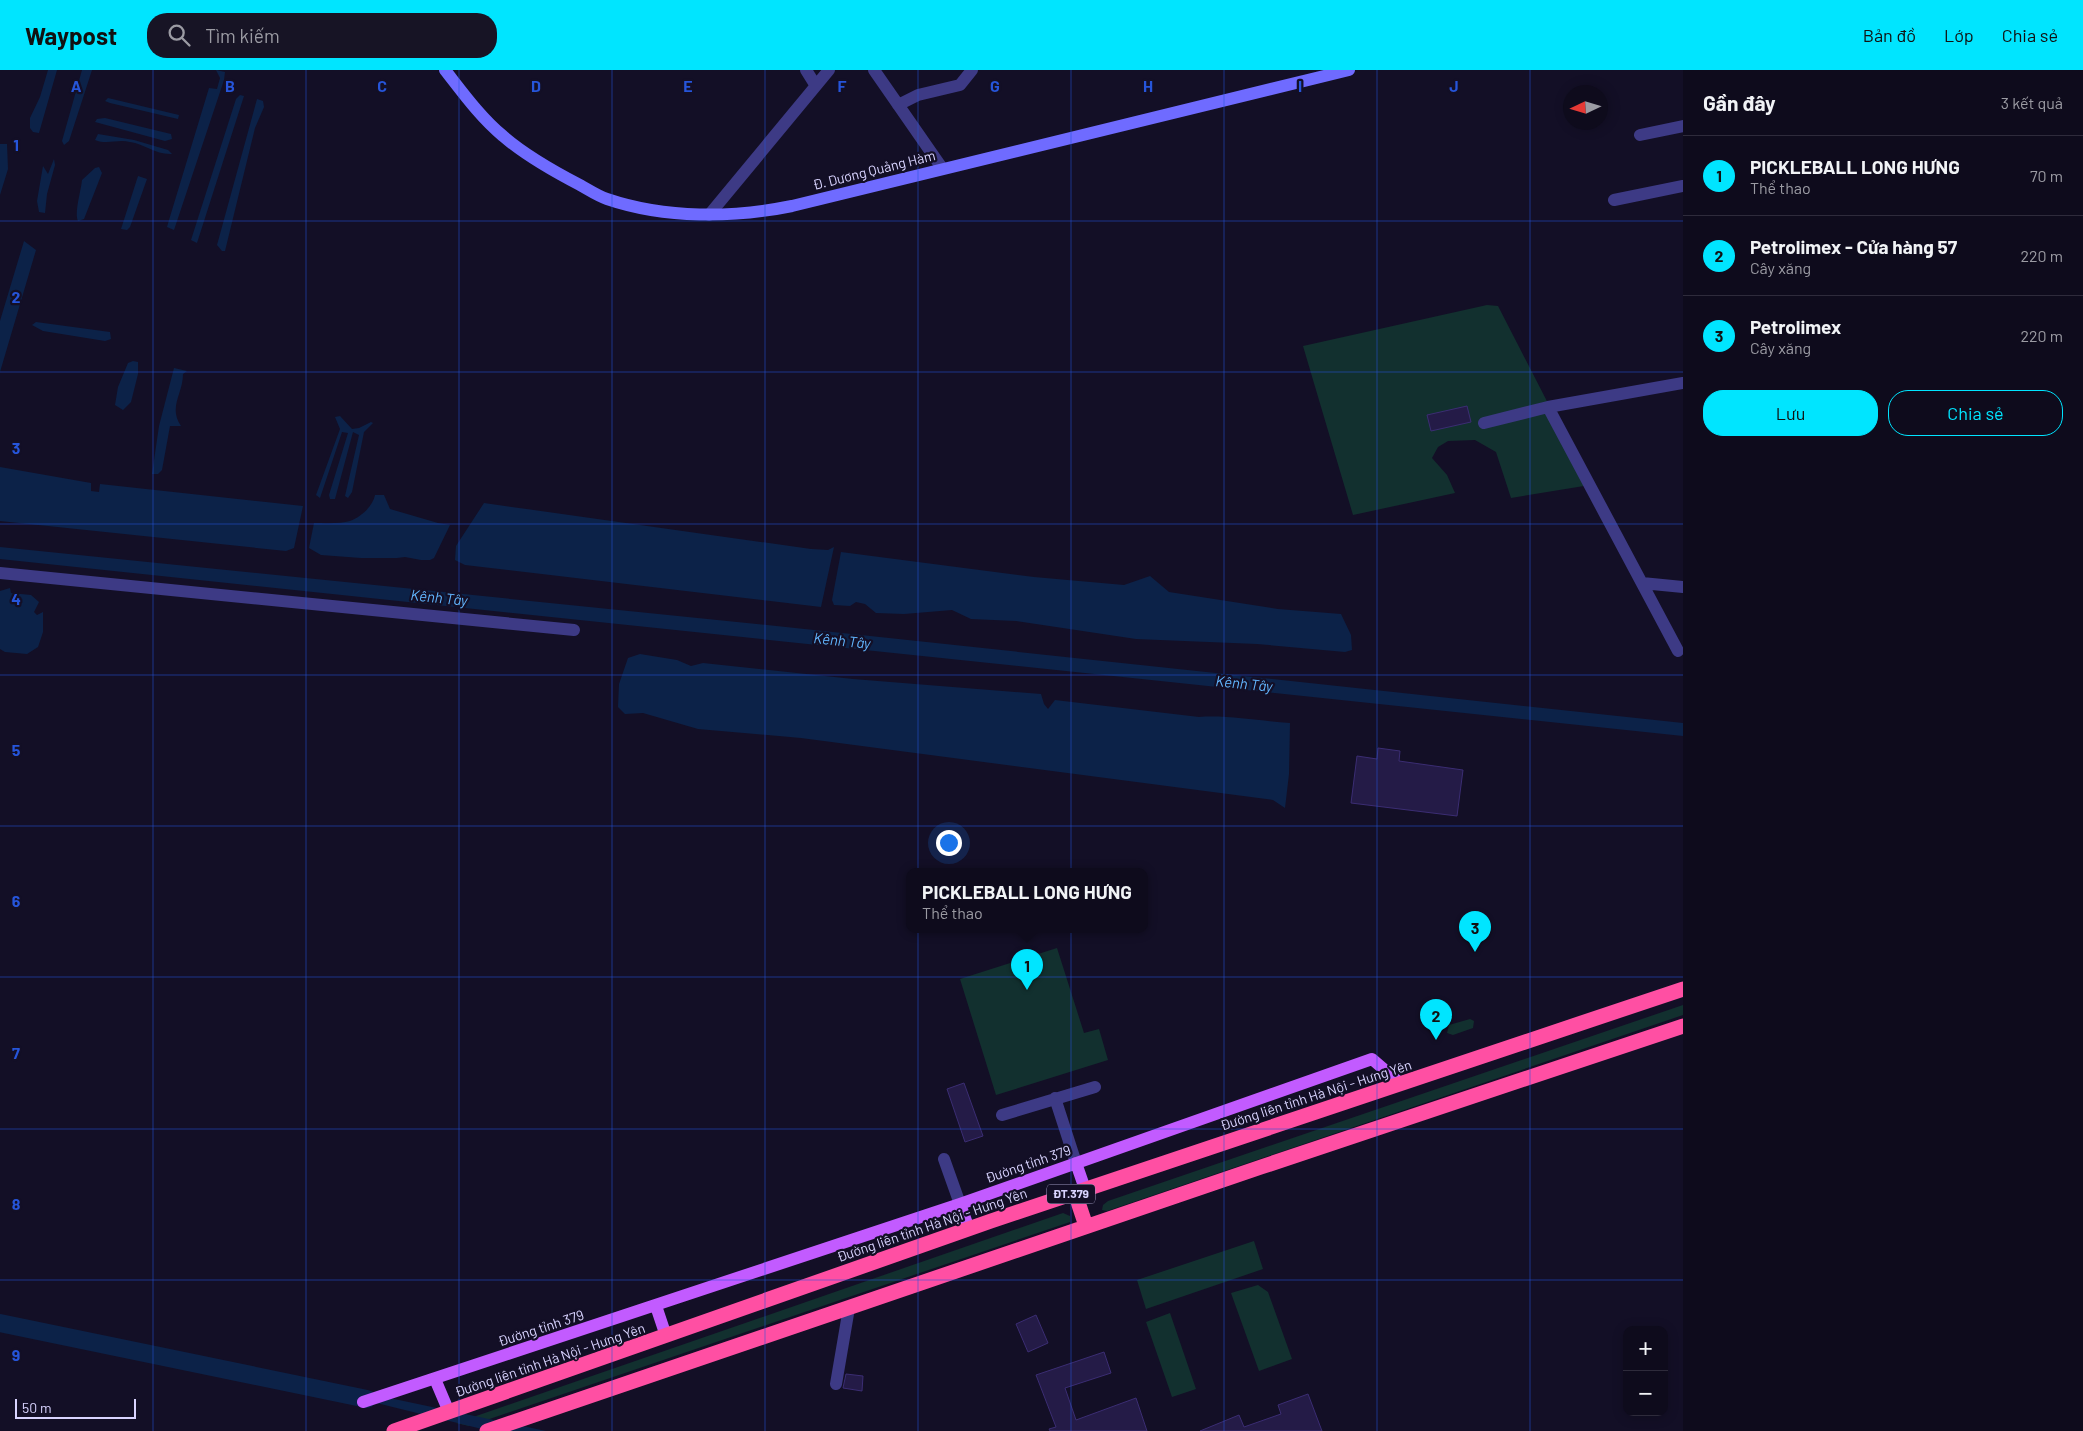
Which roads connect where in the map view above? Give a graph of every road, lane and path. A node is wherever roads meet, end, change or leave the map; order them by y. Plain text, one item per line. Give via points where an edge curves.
1 (445, 70) edge
2 (806, 70) edge
3 (829, 70) edge
4 (874, 70) edge
5 (972, 70) edge
6 (1349, 70) edge
7 (816, 86) junction
8 (898, 105) junction
9 (1683, 126) edge
10 (1640, 135) dead end
11 (942, 168) junction
12 (1683, 186) edge
13 (1614, 200) dead end
14 (708, 215) junction
15 (1683, 383) edge
16 (1548, 407) junction
17 (1484, 424) dead end
18 (0, 573) edge
19 (1642, 583) junction
20 (1683, 587) edge
21 (574, 630) dead end
22 (1678, 651) dead end
23 (1683, 989) edge
24 (1683, 1026) edge
25 (1402, 1084) junction
26 (1095, 1086) dead end
27 (1055, 1098) junction
28 (1002, 1115) dead end
29 (944, 1160) dead end
30 (1076, 1163) junction
31 (1080, 1191) junction
32 (960, 1204) junction
33 (1086, 1226) junction
34 (968, 1229) junction
35 (656, 1306) junction
36 (850, 1308) junction
37 (666, 1336) junction
38 (435, 1379) junction
39 (836, 1384) dead end
40 (363, 1402) dead end
41 (455, 1410) junction
42 (494, 1430) edge
43 (394, 1431) edge

1 - 14 street, Đ. Dương Quảng Hàm via 502,136 546,167 607,199 654,210
2 - 7 street
3 - 7 street
4 - 8 street
5 - 8 street via 960,85 918,95
6 - 11 street, Đ. Dương Quảng Hàm
7 - 14 street
8 - 11 street
9 - 10 street
11 - 14 street, Đ. Dương Quảng Hàm via 783,208
12 - 13 street
15 - 16 street
16 - 17 street
16 - 19 street
18 - 21 street
19 - 20 street
19 - 22 street
23 - 25 highway, Đường liên tỉnh Hà Nội - Hưng Yên / ĐT.379
24 - 33 highway, ĐT.379
25 - 30 main road, Đường tỉnh 379 via 1372,1059
25 - 31 highway, Đường liên tỉnh Hà Nội - Hưng Yên / ĐT.379
26 - 27 street
27 - 28 street
27 - 30 street
29 - 32 street
30 - 31 main road
30 - 32 main road, Đường tỉnh 379
31 - 33 highway
31 - 34 highway, Đường liên tỉnh Hà Nội - Hưng Yên / ĐT.379
32 - 34 main road
32 - 35 main road, Đường tỉnh 379
33 - 36 highway, ĐT.379
34 - 37 highway, Đường liên tỉnh Hà Nội - Hưng Yên / ĐT.379
35 - 37 main road
35 - 38 main road, Đường tỉnh 379
36 - 39 street
36 - 42 highway, ĐT.379
37 - 41 highway, Đường liên tỉnh Hà Nội - Hưng Yên / ĐT.379
38 - 40 main road, Đường tỉnh 379
38 - 41 main road
41 - 43 highway, Đường liên tỉnh Hà Nội - Hưng Yên / ĐT.379

